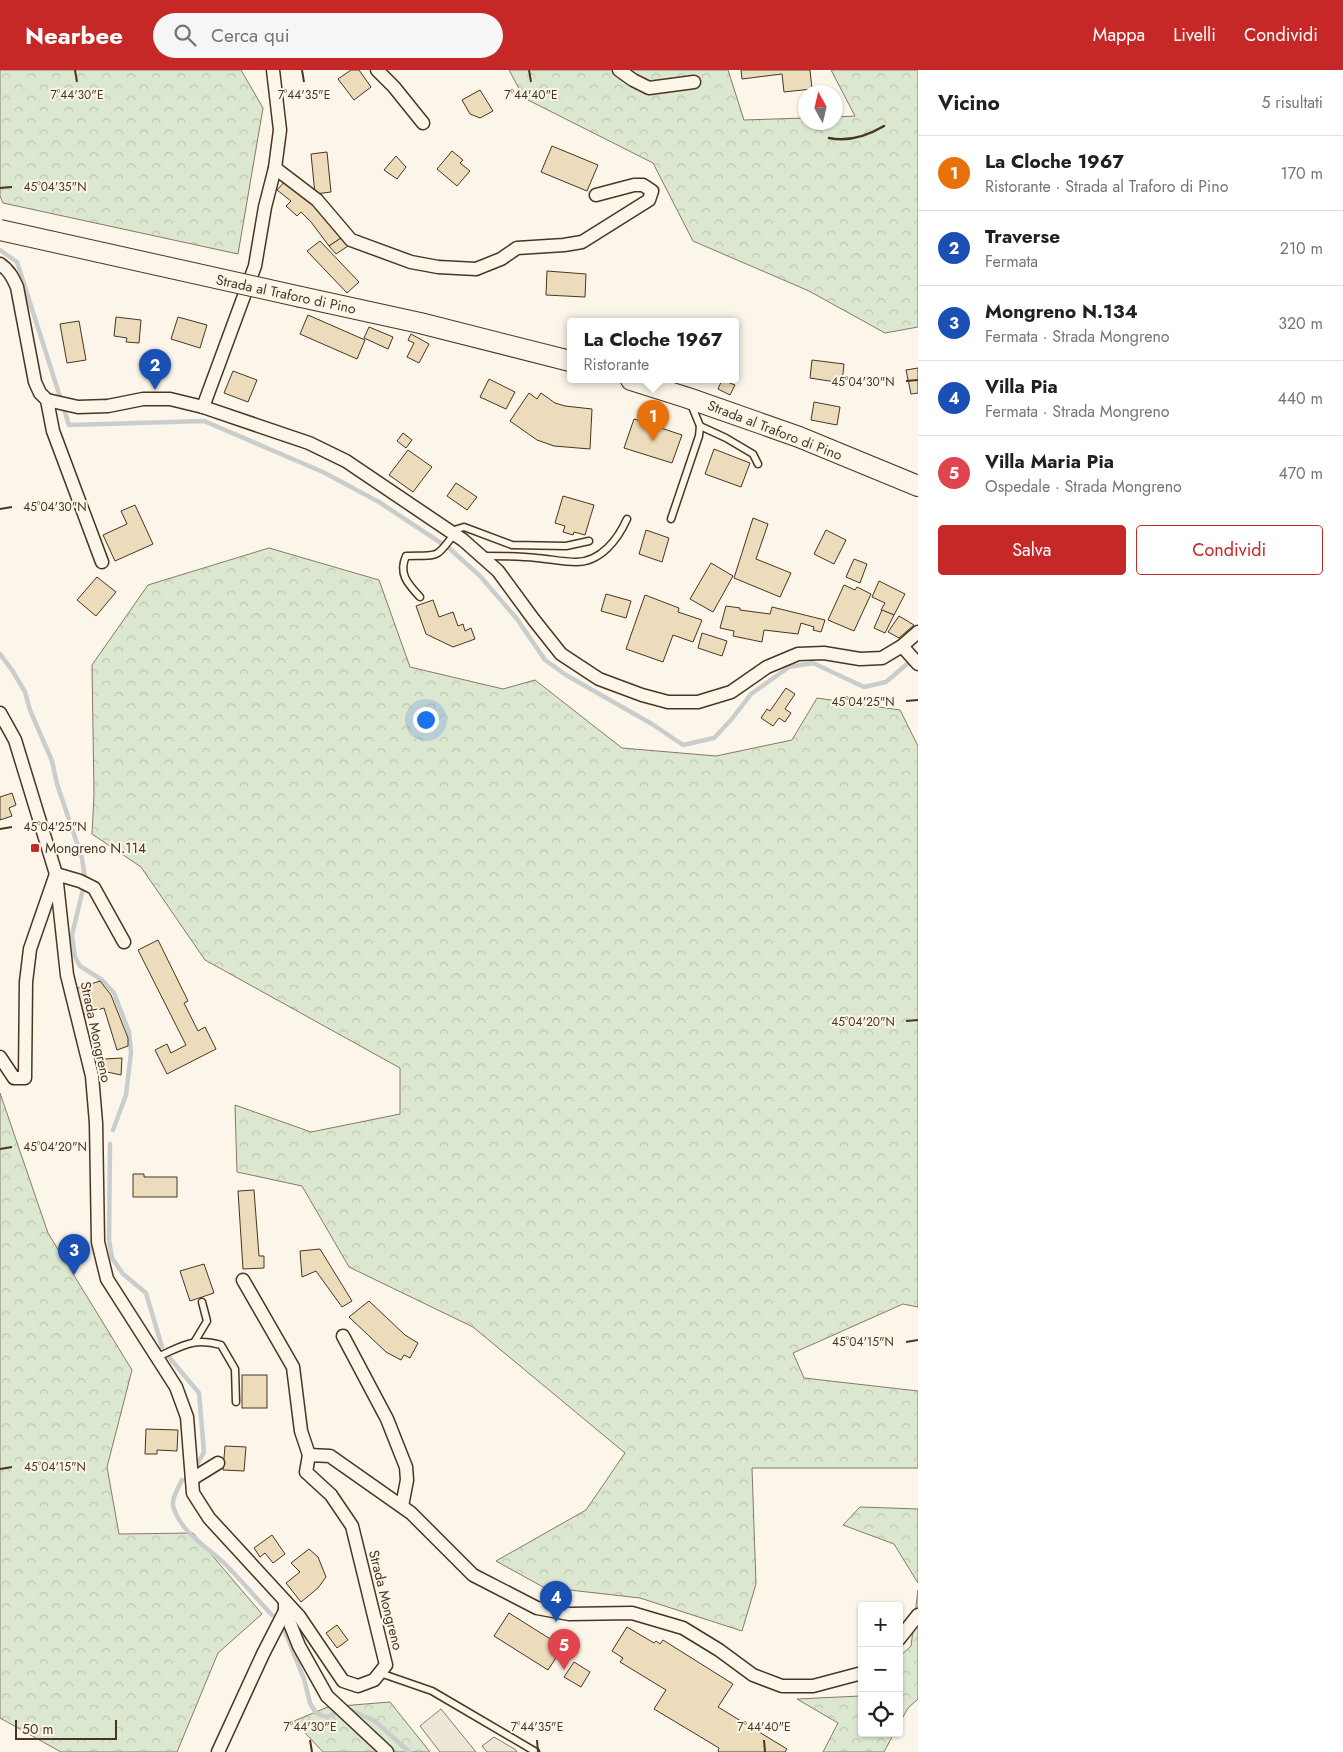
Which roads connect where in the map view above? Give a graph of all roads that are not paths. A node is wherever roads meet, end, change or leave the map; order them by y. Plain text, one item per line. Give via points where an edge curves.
1 (273, 70) edge
2 (377, 70) edge
3 (619, 70) edge
4 (694, 82) dead end
5 (423, 123) dead end
6 (275, 168) junction
7 (596, 195) dead end
8 (0, 230) edge
9 (0, 264) edge
10 (567, 361) edge
11 (640, 383) edge
12 (688, 398) junction
13 (50, 401) junction
14 (203, 406) junction
15 (700, 426) junction
16 (758, 464) dead end
17 (918, 486) edge
18 (627, 519) dead end
19 (671, 519) dead end
20 (451, 535) junction
21 (589, 540) dead end
22 (481, 556) junction
23 (102, 562) dead end
24 (420, 597) dead end
25 (918, 632) edge
26 (903, 648) junction
27 (918, 664) edge
28 (0, 713) edge
29 (56, 874) junction
30 (124, 942) dead end
31 (0, 1057) edge
32 (243, 1280) dead end
33 (202, 1302) dead end
34 (343, 1336) dead end
35 (195, 1341) junction
36 (157, 1357) junction
37 (236, 1402) dead end
38 (309, 1454) junction
39 (218, 1464) dead end
40 (192, 1479) junction
41 (402, 1506) junction
42 (285, 1605) junction
43 (918, 1615) edge
44 (903, 1634) edge
45 (380, 1674) junction
46 (858, 1675) edge
47 (218, 1752) edge
48 (387, 1752) edge
49 (536, 1752) edge

1 - 6 street via 280,130
2 - 5 street
3 - 4 street via 649,88
6 - 7 street via 317,200 351,240 411,262 438,267 476,269 517,248 582,242 649,200 652,191 643,185 634,185
6 - 14 street via 255,266
8 - 10 main road, Strada al Traforo di Pino, bridge via 420,323
9 - 13 street via 17,287 35,382 40,393
11 - 12 main road, Strada al Traforo di Pino
12 - 15 lane
12 - 17 main road, Strada al Traforo di Pino via 799,437
13 - 14 street via 78,408 143,399 170,399
13 - 23 street via 53,431
14 - 20 street via 309,443 346,461
15 - 16 lane via 753,454
15 - 19 lane
18 - 22 lane via 611,546 578,562
20 - 21 lane via 464,527 512,546 566,546
20 - 22 street
20 - 24 lane via 442,551 433,556 406,556 403,572 408,584
22 - 26 street via 498,571 561,654 599,679 668,702 698,702 731,692 767,667 798,654 882,658
25 - 26 street
26 - 27 street
28 - 29 street, Strada Mongreno via 16,740
29 - 30 street via 94,888
29 - 31 street via 30,949 26,982 25,1078 14,1078
29 - 36 street, Strada Mongreno via 68,976 92,1076 98,1242 107,1278
32 - 38 street via 293,1367 301,1431
33 - 35 lane via 207,1321
34 - 41 street via 387,1419 406,1467
35 - 36 lane
35 - 37 lane via 222,1345 235,1369
36 - 40 street, Strada Mongreno via 176,1387 187,1417
38 - 41 street via 330,1456
38 - 45 street, Strada Mongreno via 306,1472 331,1494 352,1526 386,1665
39 - 40 street
40 - 42 street, Strada Mongreno via 193,1493 209,1518
41 - 46 street via 474,1575 537,1608 569,1614 632,1613 683,1628 753,1675 782,1686 814,1686
42 - 45 street, Strada Mongreno via 299,1616 343,1681 358,1686
42 - 47 street
42 - 48 street via 299,1646 327,1696
43 - 44 street
45 - 49 lane via 432,1692

